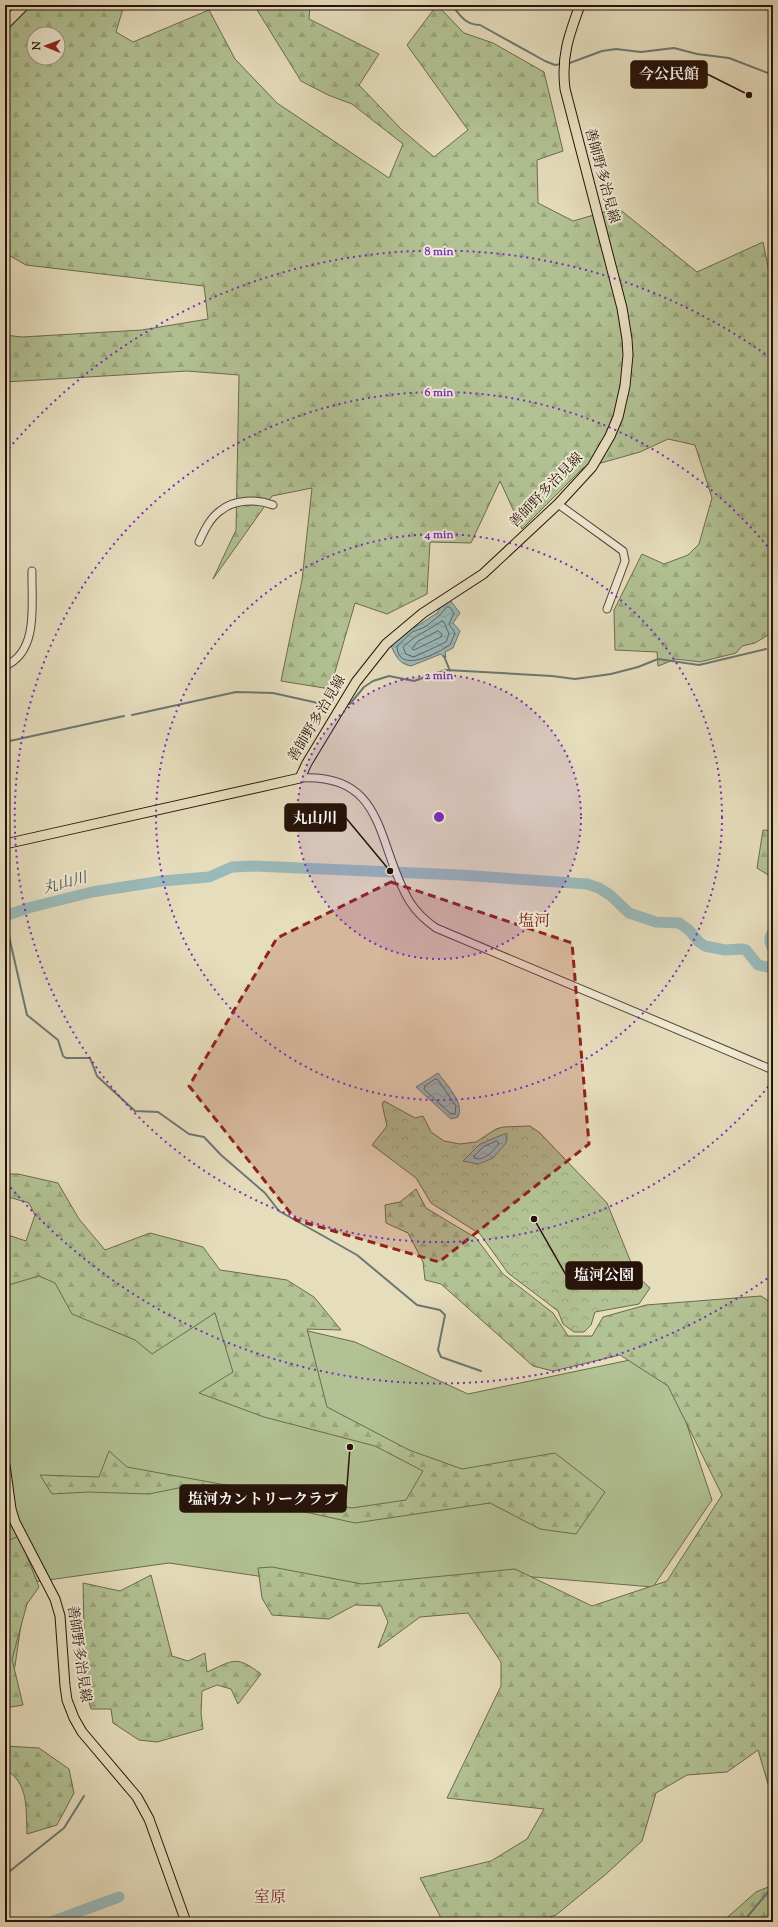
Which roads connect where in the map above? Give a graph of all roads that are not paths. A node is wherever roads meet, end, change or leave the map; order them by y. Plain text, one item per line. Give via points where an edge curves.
1 (23, 5) edge
2 (580, 5) edge
3 (5, 24) edge
4 (558, 504) junction
5 (273, 505) dead end
6 (199, 542) dead end
7 (32, 571) dead end
8 (606, 609) dead end
9 (5, 666) edge
10 (300, 778) junction
11 (5, 844) edge
12 (773, 1070) edge
13 (5, 1466) edge
14 (186, 1922) edge

1 - 3 highway
2 - 4 main road, 善師野多治見線 via 567,42 563,64 567,104 622,308 628,355 625,386 618,417 610,436 592,467
4 - 8 street via 623,550 625,561
4 - 10 main road, 善師野多治見線 via 483,574 423,613 386,644 356,682
5 - 6 street via 262,500 229,505 213,518
7 - 9 street via 31,633 19,655
10 - 11 main road
10 - 12 street via 326,778 347,785 356,792 374,814 410,901 417,912 436,928
13 - 14 main road, 善師野多治見線 via 15,1522 55,1599 60,1616 66,1693 74,1718 82,1732 137,1797 149,1819

